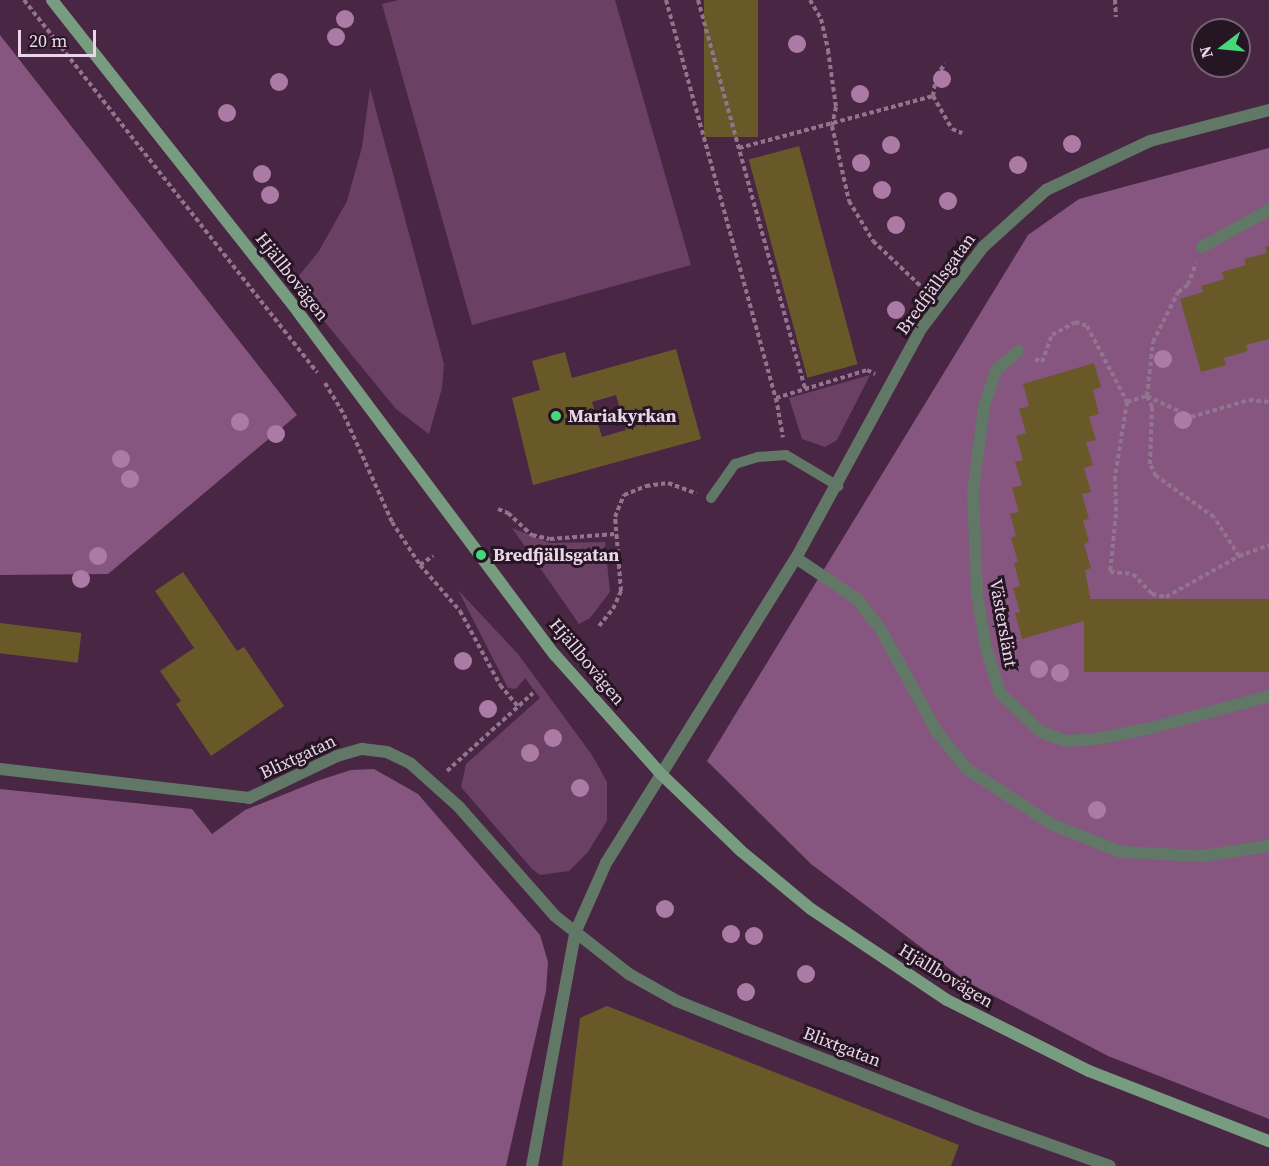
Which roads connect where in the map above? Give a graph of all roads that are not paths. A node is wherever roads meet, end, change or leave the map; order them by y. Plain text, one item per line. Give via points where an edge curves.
1 (52, 0) edge
2 (1269, 110) edge
3 (1269, 210) edge
4 (1202, 247) road end
5 (1018, 351) road end
6 (838, 486) junction
7 (711, 498) road end
8 (796, 558) junction
9 (1269, 696) edge
10 (0, 769) edge
11 (660, 773) junction
12 (1269, 846) edge
13 (574, 933) junction
14 (1269, 1141) edge
15 (531, 1166) edge
16 (1110, 1166) edge

1 - 11 street, Hjällbovägen via 298,312 555,656
2 - 6 street, Bredfjällsgatan via 1150,141 1046,190 983,247 921,329
3 - 4 street
5 - 9 street, Västerslänt via 996,370 984,408 973,491 977,594 986,648 1000,693 1041,732 1066,741 1096,740
6 - 7 lane via 786,454 735,464
6 - 8 street, Bredfjällsgatan
8 - 11 street, Bredfjällsgatan
8 - 12 street via 857,599 874,621 937,732 967,769 1051,824 1121,852 1202,856
10 - 13 street, Blixtgatan via 249,798 337,756 362,749 387,752 410,763 459,807 526,886
11 - 13 street via 606,863
11 - 14 street, Hjällbovägen via 741,851 811,909 947,1000 1089,1071
13 - 15 street
13 - 16 street, Blixtgatan via 629,974 677,1001 975,1118

